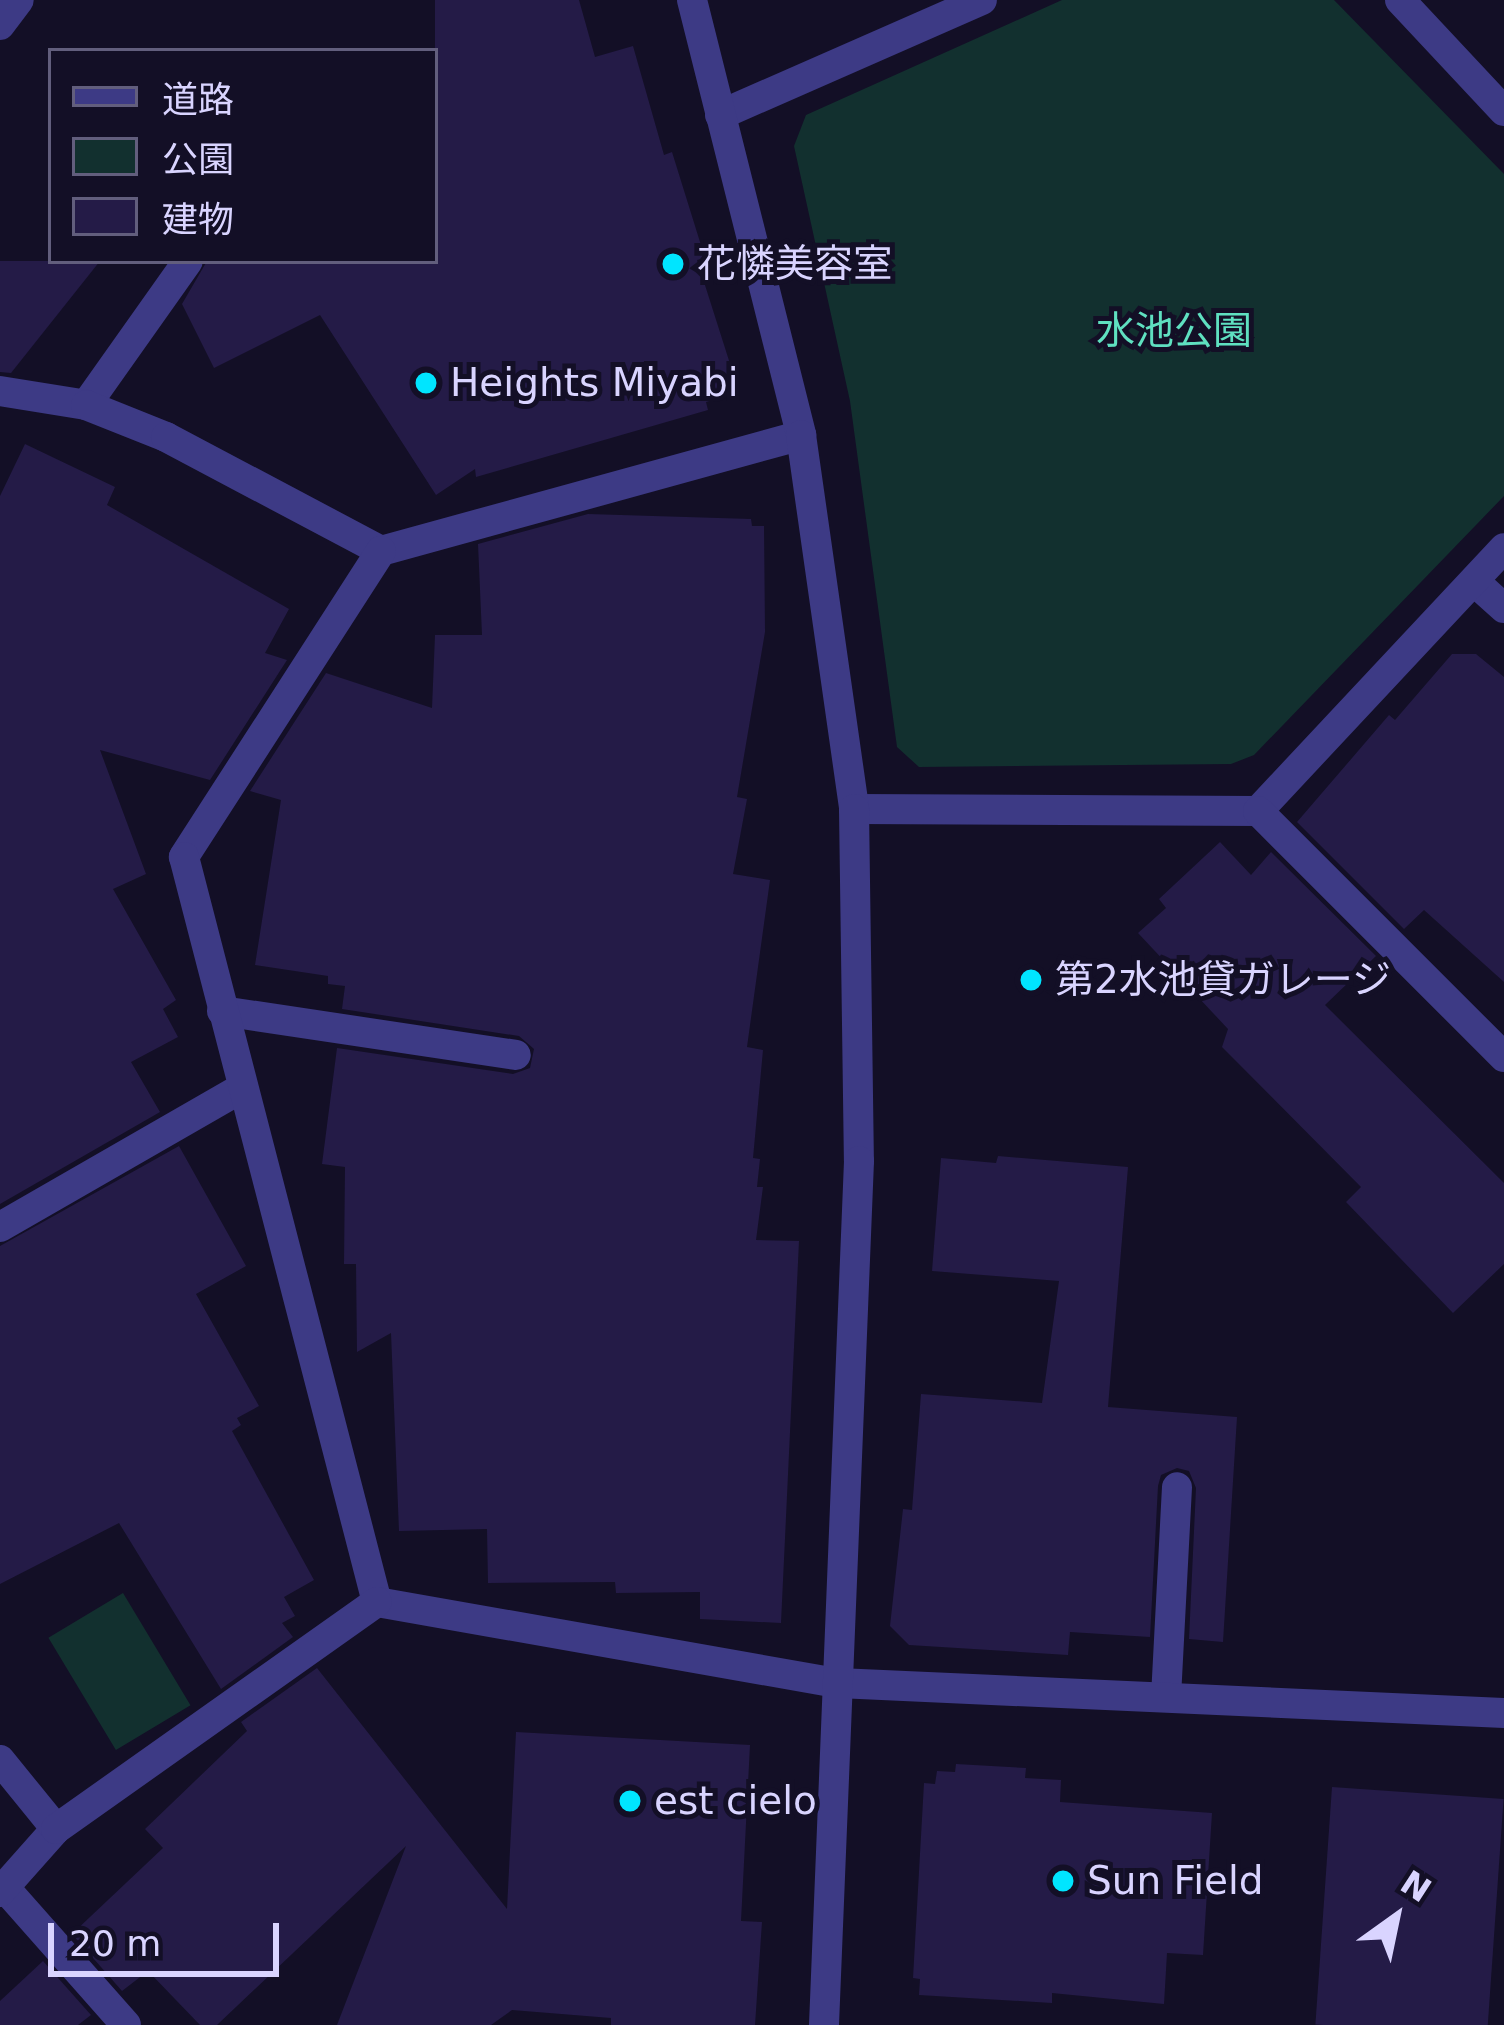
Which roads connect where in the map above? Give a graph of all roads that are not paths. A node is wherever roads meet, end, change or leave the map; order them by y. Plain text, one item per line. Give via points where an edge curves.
1 (19, 0) edge
2 (692, 0) edge
3 (982, 0) edge
4 (1400, 0) edge
5 (0, 25) edge
6 (1504, 111) edge
7 (720, 115) junction
8 (186, 264) edge
9 (3, 400) edge
10 (86, 405) junction
11 (801, 435) junction
12 (1504, 548) edge
13 (381, 551) junction
14 (1475, 582) junction
15 (1504, 608) edge
16 (854, 809) junction
17 (1258, 811) junction
18 (222, 1010) junction
19 (516, 1054) dead end
20 (1504, 1057) edge
21 (243, 1087) junction
22 (0, 1227) edge
23 (1177, 1487) dead end
24 (377, 1602) junction
25 (838, 1683) junction
26 (1166, 1697) junction
27 (1504, 1713) edge
28 (0, 1760) edge
29 (56, 1829) junction
30 (2, 1890) edge
31 (126, 2025) edge
32 (824, 2025) edge

1 - 5 street
2 - 7 street
3 - 7 street
4 - 6 street
7 - 11 street
8 - 10 street
9 - 10 street
10 - 13 street via 166,437
11 - 13 street
11 - 16 street
12 - 14 street
13 - 18 street via 184,857
14 - 15 street
14 - 17 street
16 - 17 street
16 - 25 street via 860,1161
17 - 20 street
18 - 19 street
18 - 21 street
21 - 22 street
21 - 24 street
23 - 26 street
24 - 25 street
24 - 29 street
25 - 26 street
25 - 32 street
26 - 27 street
28 - 29 street
29 - 30 street
30 - 31 street

